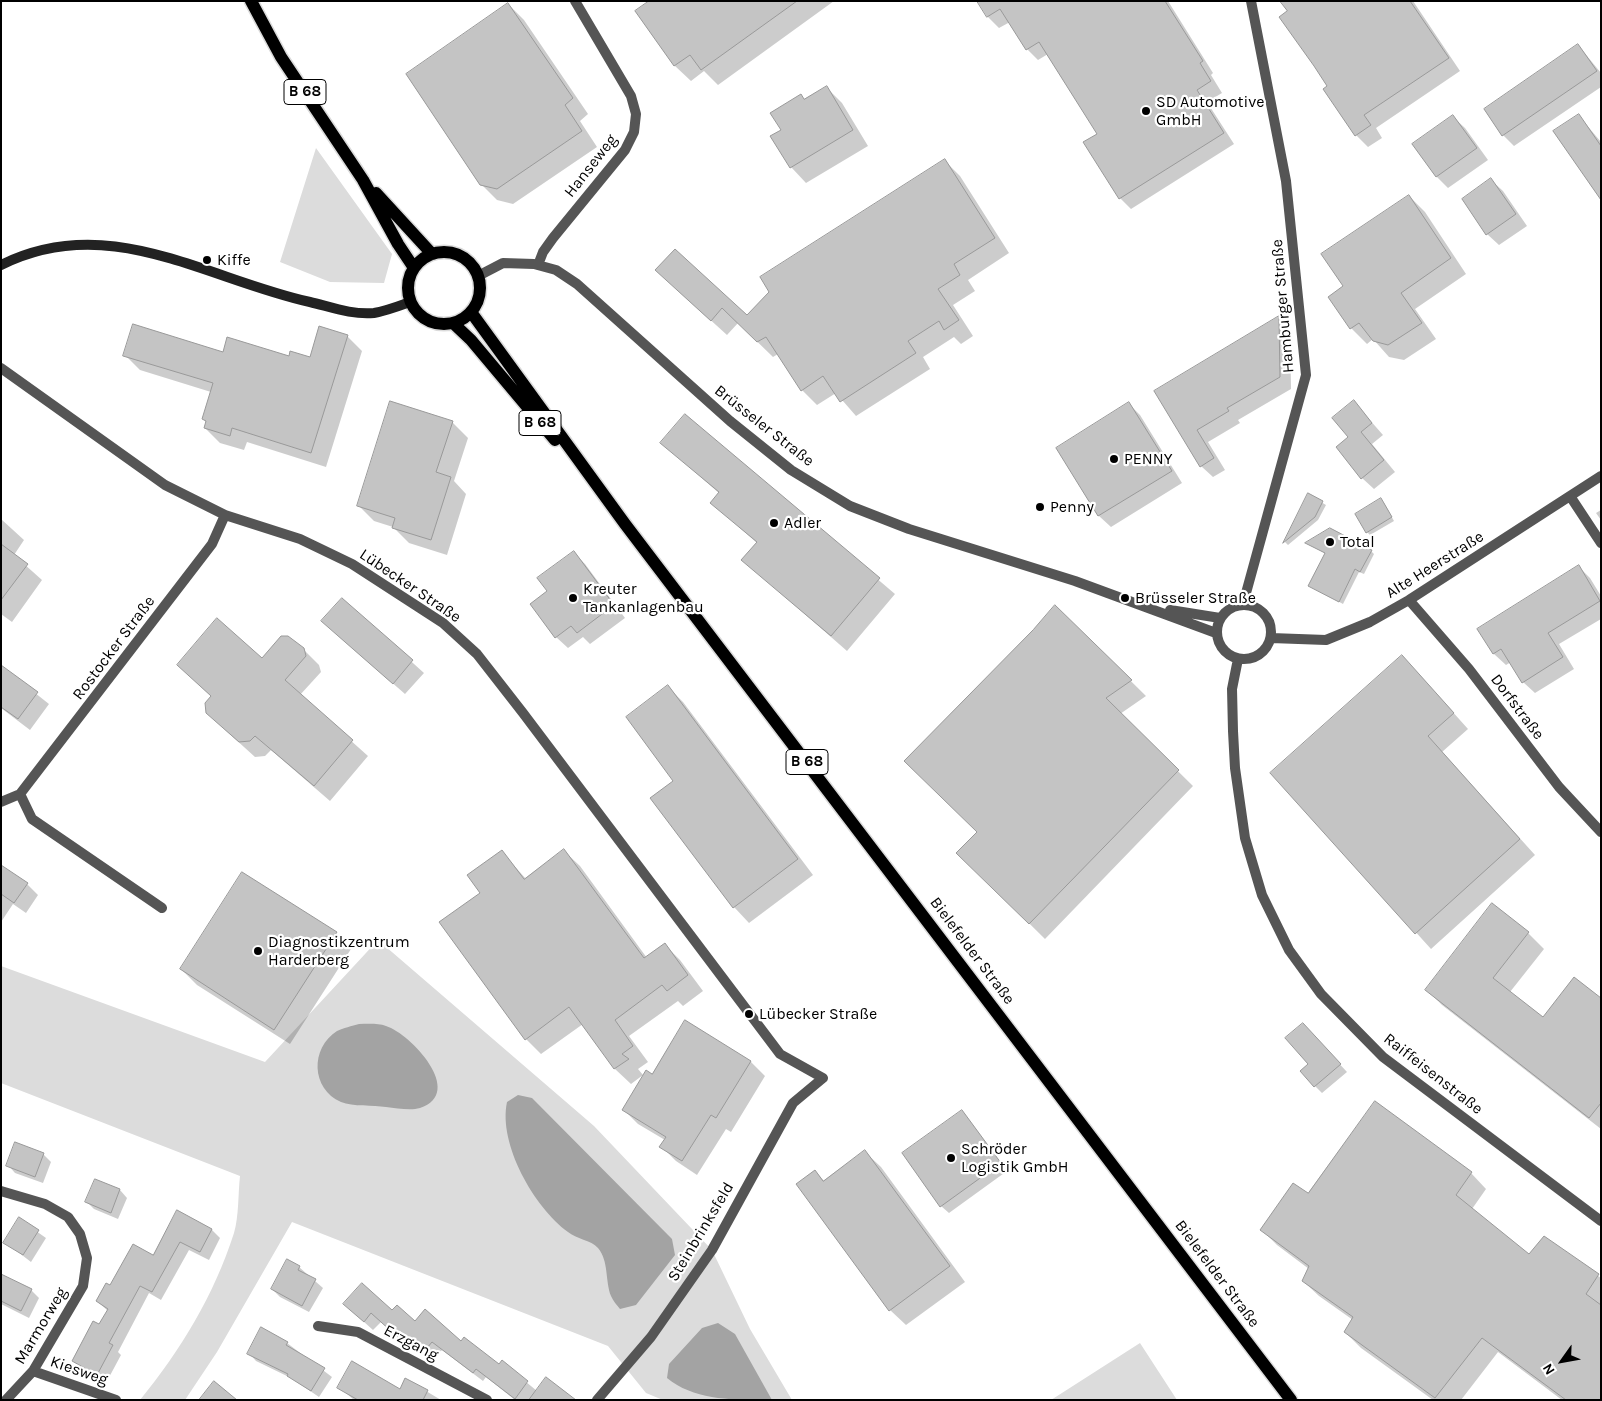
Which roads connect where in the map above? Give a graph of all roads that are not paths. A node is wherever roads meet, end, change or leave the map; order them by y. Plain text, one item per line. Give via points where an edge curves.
1 (251, 1) edge
2 (575, 1) edge
3 (1252, 1) edge
4 (363, 180) junction
5 (432, 254) junction
6 (1, 265) edge
7 (538, 265) junction
8 (414, 268) junction
9 (478, 276) junction
10 (410, 302) junction
11 (471, 312) junction
12 (453, 323) junction
13 (1, 368) edge
14 (1601, 476) edge
15 (1570, 496) junction
16 (225, 515) junction
17 (625, 524) junction
18 (1601, 543) edge
19 (1409, 600) junction
20 (1243, 604) junction
21 (1149, 606) junction
22 (1220, 618) junction
23 (1216, 633) junction
24 (1271, 638) junction
25 (1238, 659) junction
26 (20, 794) junction
27 (1, 802) edge
28 (1601, 832) edge
29 (162, 908) dead end
30 (823, 1078) joint
31 (1, 1191) edge
32 (1601, 1221) edge
33 (318, 1326) dead end
34 (33, 1371) junction
35 (6, 1400) edge
36 (116, 1400) edge
37 (486, 1400) edge
38 (598, 1400) edge
39 (1291, 1400) edge

1 - 4 main road, B 68 via 281,57
2 - 7 street, Hanseweg via 631,96 636,114 634,132 625,150 553,238
3 - 20 street, Hamburger Straße via 1286,181 1306,375
4 - 5 main road, B 68
4 - 8 main road, B 68
5 - 8 main road
5 - 9 main road via 443,252 459,256 472,266
6 - 10 street via 65,244 116,246 166,256 288,297 347,312 373,313
7 - 9 street, Brüsseler Straße via 503,263
7 - 21 street, Brüsseler Straße via 556,270 574,282 738,427 791,470 850,506 909,529
8 - 10 main road via 409,279
9 - 11 main road via 479,295
10 - 12 main road via 428,320
11 - 12 main road
11 - 17 main road, Bielefelder Straße / B 68
12 - 17 main road, Bielefelder Straße / B 68 via 471,340
13 - 16 street, Lübecker Straße via 165,485
14 - 15 street, Alte Heerstraße
15 - 18 street
15 - 19 street, Alte Heerstraße
16 - 26 street, Rostocker Straße via 212,544
16 - 30 street, Lübecker Straße via 300,538 352,564 443,623 477,654 780,1054
17 - 39 main road, Bielefelder Straße / B 68
19 - 24 street, Alte Heerstraße via 1370,622 1326,640
19 - 28 street, Dorfstraße via 1469,668 1559,787
20 - 22 street via 1226,611
20 - 24 street via 1252,605 1265,615 1270,622
21 - 22 street, Brüsseler Straße
21 - 23 street, Brüsseler Straße
22 - 23 street
23 - 25 street via 1223,650
24 - 25 street via 1262,653 1246,660
25 - 32 street, Raiffeisenstraße via 1232,689 1233,723 1235,768 1245,838 1262,895 1289,950 1321,994 1383,1057
26 - 27 street, Rostocker Straße
26 - 29 street via 32,819
30 - 38 street, Steinbrinksfeld via 793,1104 712,1250 651,1337
31 - 34 street, Marmorweg via 45,1204 68,1217 80,1234 87,1258 83,1286
33 - 37 street, Erzgang via 358,1332
34 - 35 street, Marmorweg
34 - 36 street, Kiesweg

